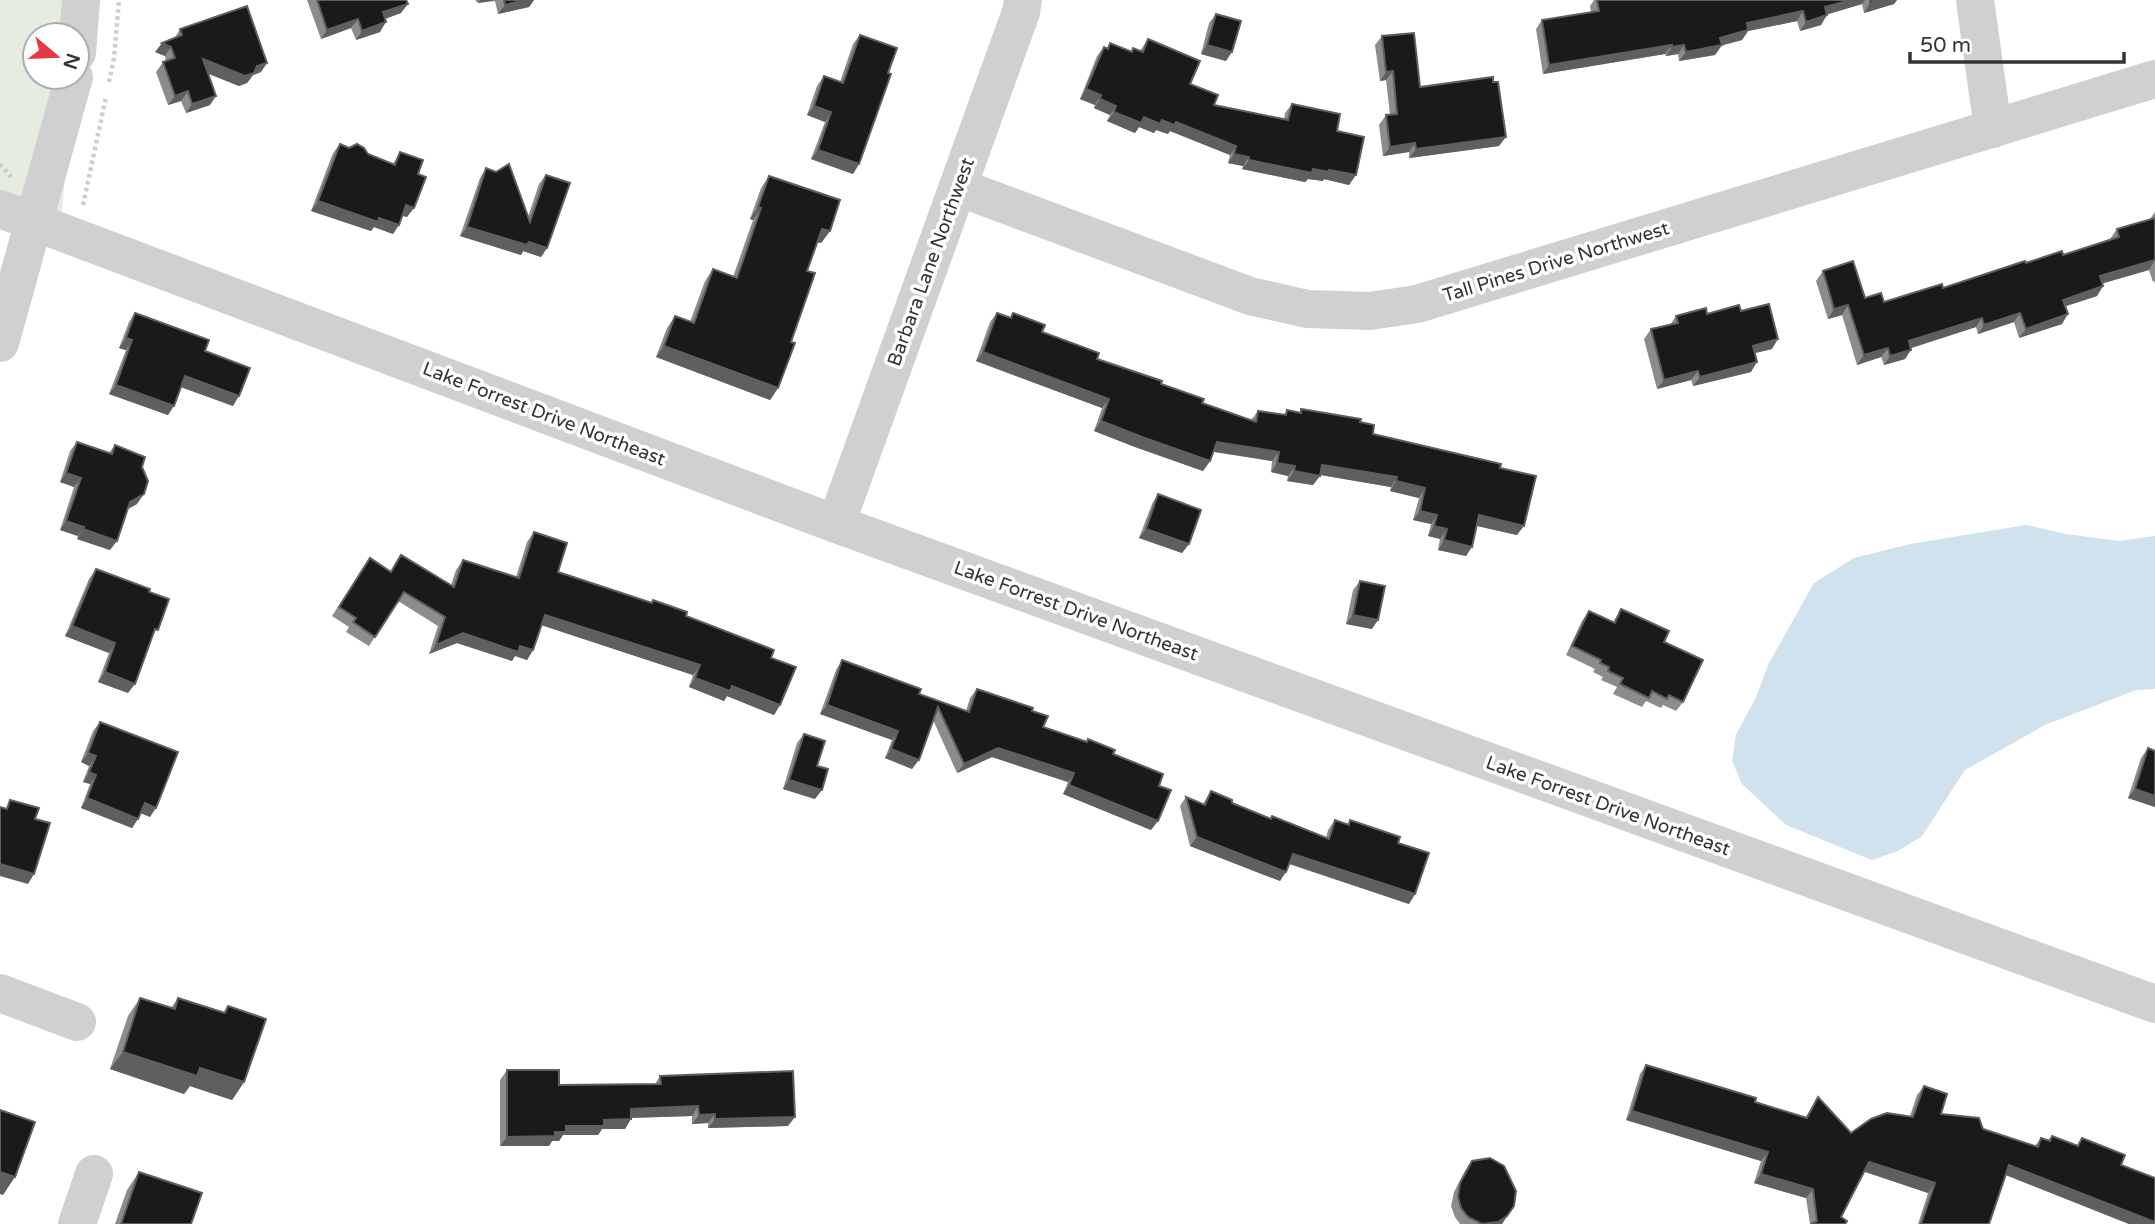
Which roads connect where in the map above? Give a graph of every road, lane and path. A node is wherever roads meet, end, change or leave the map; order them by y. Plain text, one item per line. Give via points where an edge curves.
1 (81, 0) edge
2 (1023, 0) edge
3 (1975, 0) edge
4 (79, 21) edge
5 (2155, 79) edge
6 (70, 91) edge
7 (1993, 129) junction
8 (958, 187) junction
9 (0, 209) edge
10 (35, 223) junction
11 (0, 343) edge
12 (836, 524) junction
13 (0, 993) edge
14 (2155, 1004) edge
15 (77, 1022) dead end
16 (94, 1174) dead end
17 (77, 1224) edge

1 - 4 street
2 - 8 street, Barbara Lane Northwest
3 - 7 street
5 - 7 street, Tall Pines Drive Northwest
6 - 10 street
7 - 8 street, Tall Pines Drive Northwest via 1417,304 1370,311 1307,309 1250,296
8 - 12 street, Barbara Lane Northwest
9 - 10 street, Lake Forrest Drive Northeast
10 - 11 street
10 - 12 street, Lake Forrest Drive Northeast
12 - 14 street, Lake Forrest Drive Northeast
13 - 15 street
16 - 17 street

